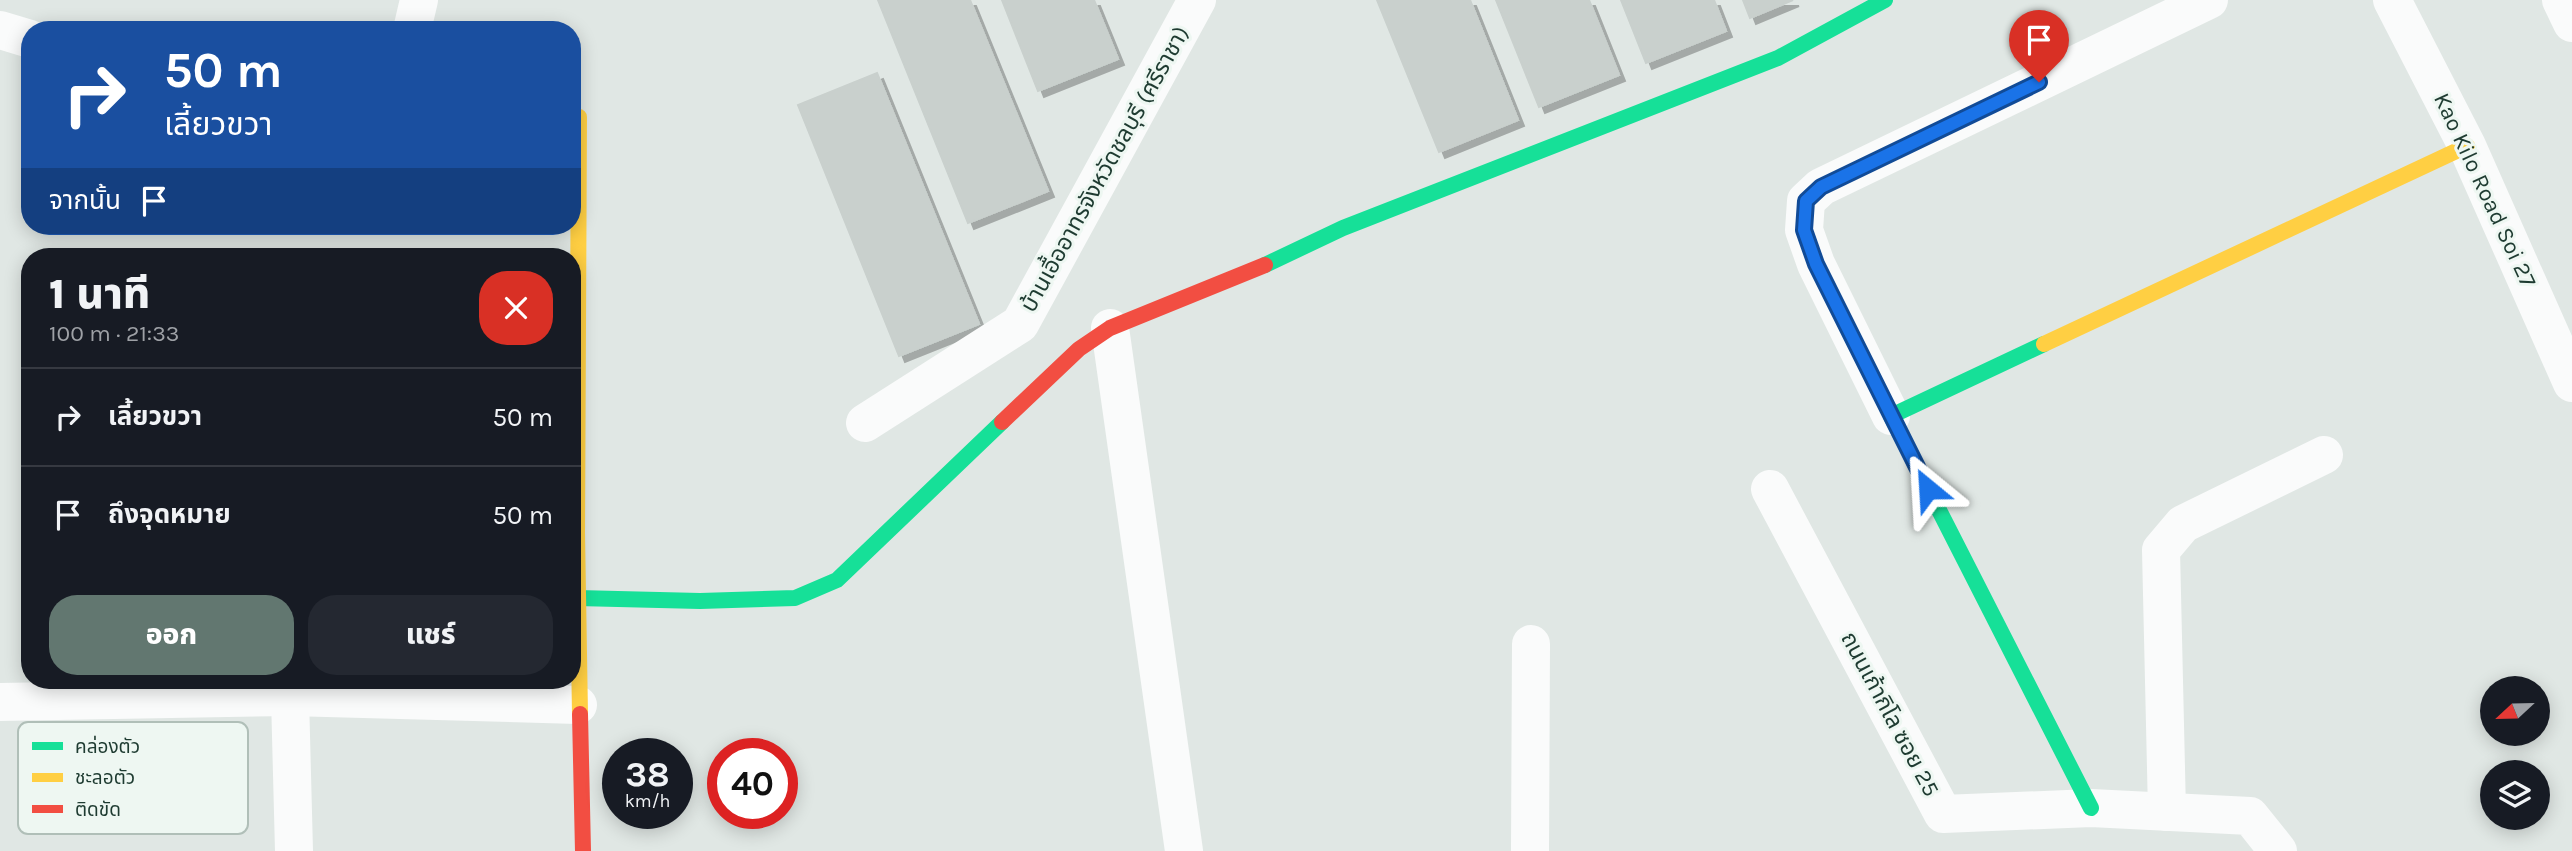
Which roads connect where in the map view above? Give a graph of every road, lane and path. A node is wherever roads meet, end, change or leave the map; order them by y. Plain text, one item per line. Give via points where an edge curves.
1 (419, 0) edge
2 (1197, 0) edge
3 (1885, 0) edge
4 (2209, 0) edge
5 (2392, 0) edge
6 (2561, 0) edge
7 (414, 21) edge
8 (2572, 23) edge
9 (0, 30) edge
10 (21, 36) edge
11 (2467, 146) junction
12 (1110, 328) junction
13 (2572, 383) edge
14 (1891, 416) junction
15 (865, 423) dead end
16 (2324, 455) dead end
17 (1770, 489) dead end
18 (581, 598) edge
19 (1531, 643) dead end
20 (578, 689) edge
21 (290, 697) junction
22 (0, 702) edge
23 (578, 705) junction
24 (2091, 808) junction
25 (2167, 812) junction
26 (294, 851) edge
27 (583, 851) edge
28 (1184, 851) edge
29 (1530, 851) edge
30 (2278, 851) edge

1 - 7 street
2 - 15 street, บ้านเอื้ออาทรจังหวัดชลบุรี (ศรีราชา) via 1020,324
3 - 12 street via 1778,58 1343,228
4 - 14 street via 1821,187 1806,201 1804,230 1816,264
5 - 11 street, Kao Kilo Road Soi 27
6 - 8 street
9 - 10 street
11 - 13 street, Kao Kilo Road Soi 27
11 - 14 street
12 - 18 street via 1079,349 837,580 795,598
12 - 28 street
14 - 24 street
16 - 25 street via 2183,523 2161,550
17 - 24 street, ถนนเก้ากิโล ซอย 25 via 1943,814
19 - 29 street
20 - 23 street
21 - 22 street
21 - 23 street
21 - 26 street
23 - 27 street
24 - 25 street, ถนนเก้ากิโล ซอย 25
25 - 30 street, ถนนเก้ากิโล ซอย 25 via 2250,816

